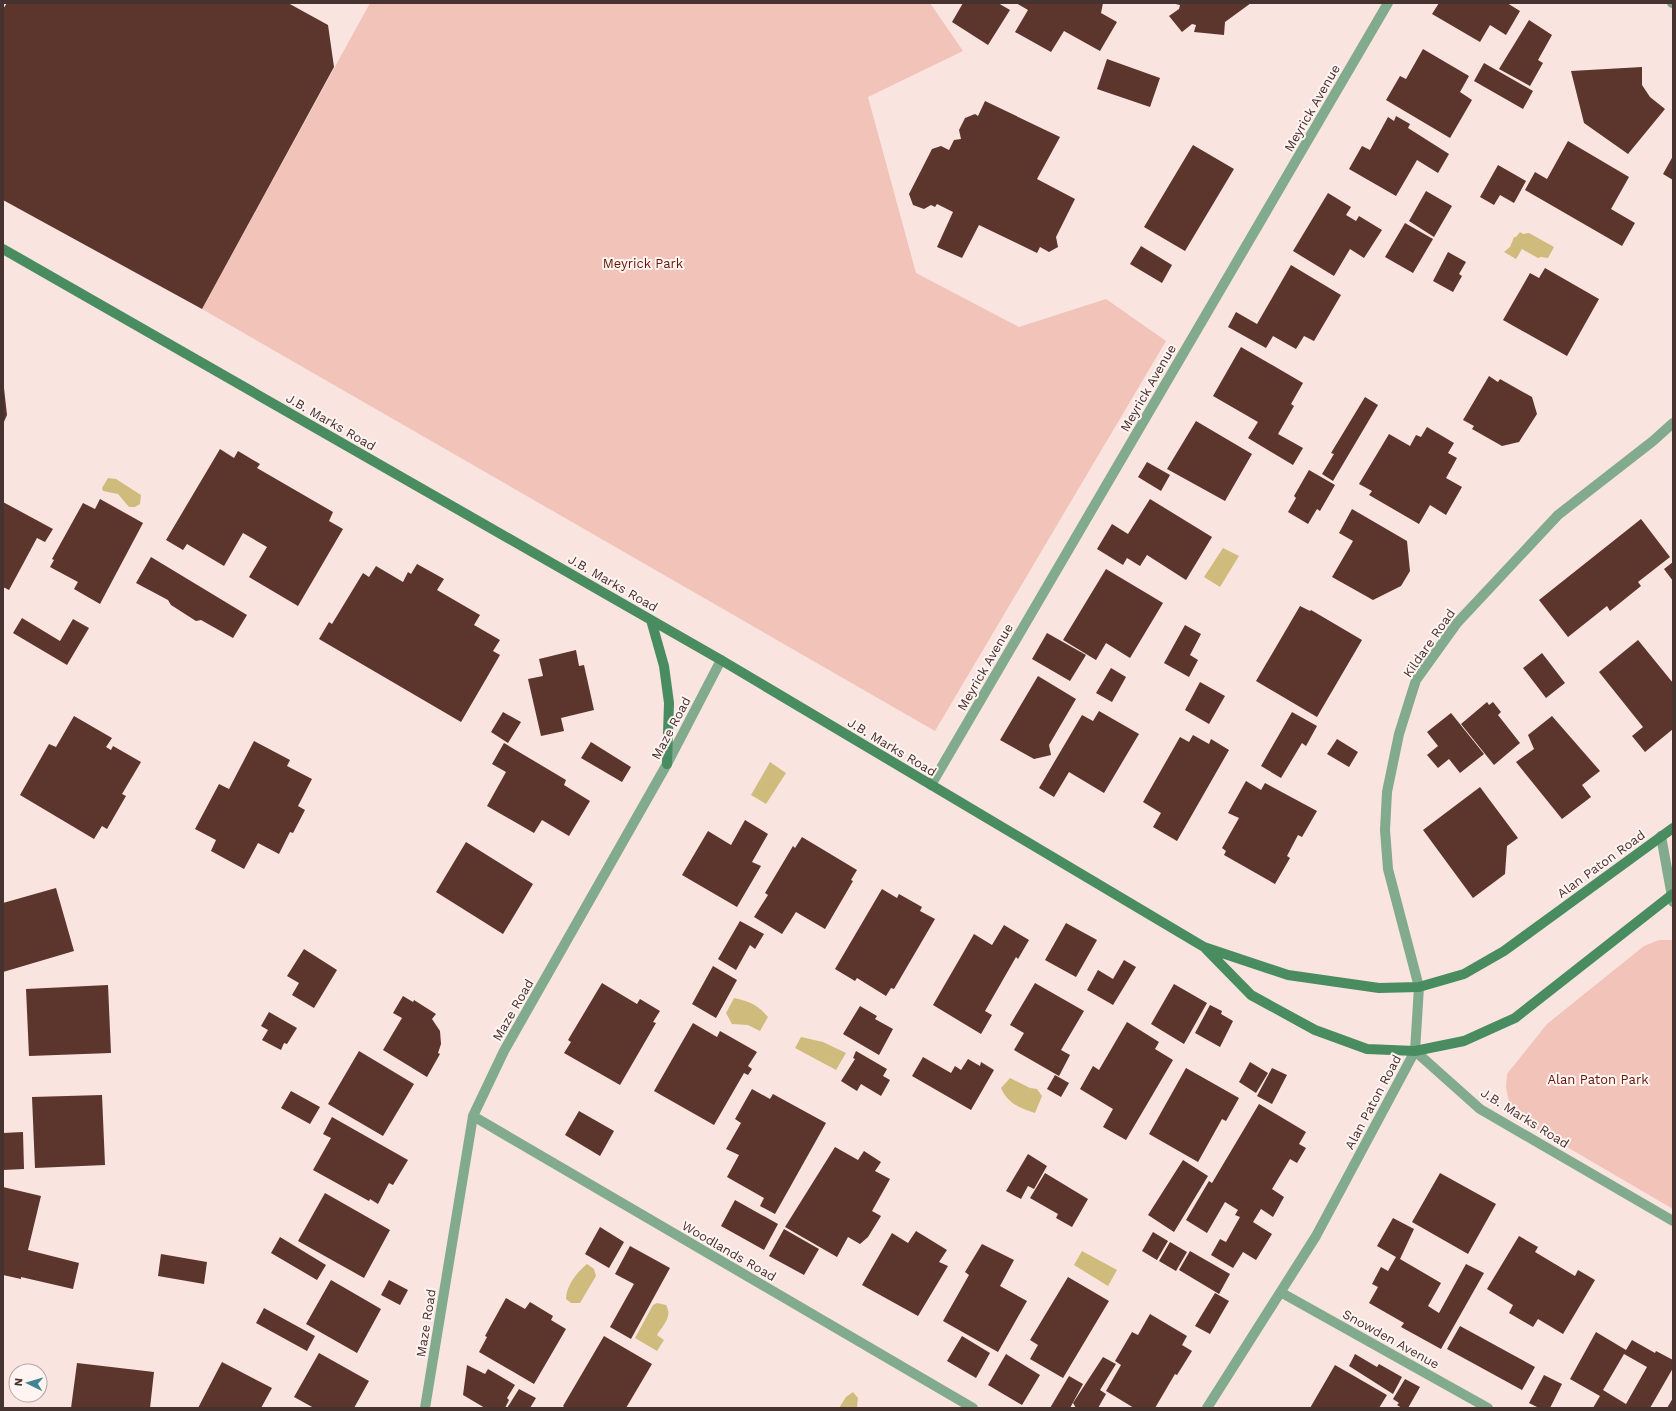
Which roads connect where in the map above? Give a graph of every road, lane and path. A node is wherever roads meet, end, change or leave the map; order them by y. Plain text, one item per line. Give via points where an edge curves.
1 (1388, 3) edge
2 (3, 249) edge
3 (1673, 423) edge
4 (651, 620) junction
5 (721, 660) junction
6 (667, 764) junction
7 (931, 785) junction
8 (1673, 828) edge
9 (1661, 836) junction
10 (1672, 897) edge
11 (1204, 947) junction
12 (1419, 986) junction
13 (1415, 1051) junction
14 (473, 1116) junction
15 (1673, 1221) edge
16 (1282, 1293) junction
17 (425, 1408) edge
18 (973, 1408) edge
19 (1207, 1408) edge
20 (1488, 1408) edge

1 - 7 street, Meyrick Avenue
2 - 4 street, J.B. Marks Road
3 - 12 street, Kildare Road via 1558,515 1457,623 1416,680 1399,734 1387,792 1384,830 1388,869
4 - 5 street, J.B. Marks Road
4 - 6 street via 664,666 669,703
5 - 6 street, Maze Road
5 - 7 street, J.B. Marks Road
6 - 14 street, Maze Road via 504,1050
7 - 11 street, J.B. Marks Road
8 - 9 street, Alan Paton Road
9 - 10 street
9 - 12 street, Alan Paton Road via 1504,951 1464,974
10 - 13 street, Alan Paton Road via 1515,1018 1464,1041
11 - 12 street, J.B. Marks Road via 1288,975 1379,988
11 - 13 street, J.B. Marks Road via 1251,995 1315,1030 1368,1049
12 - 13 street, Kildare Road
13 - 15 street, J.B. Marks Road via 1480,1109
13 - 16 street, Alan Paton Road via 1316,1236
14 - 17 street, Maze Road
14 - 18 street, Woodlands Road
16 - 19 street, Alan Paton Road
16 - 20 street, Snowden Avenue

